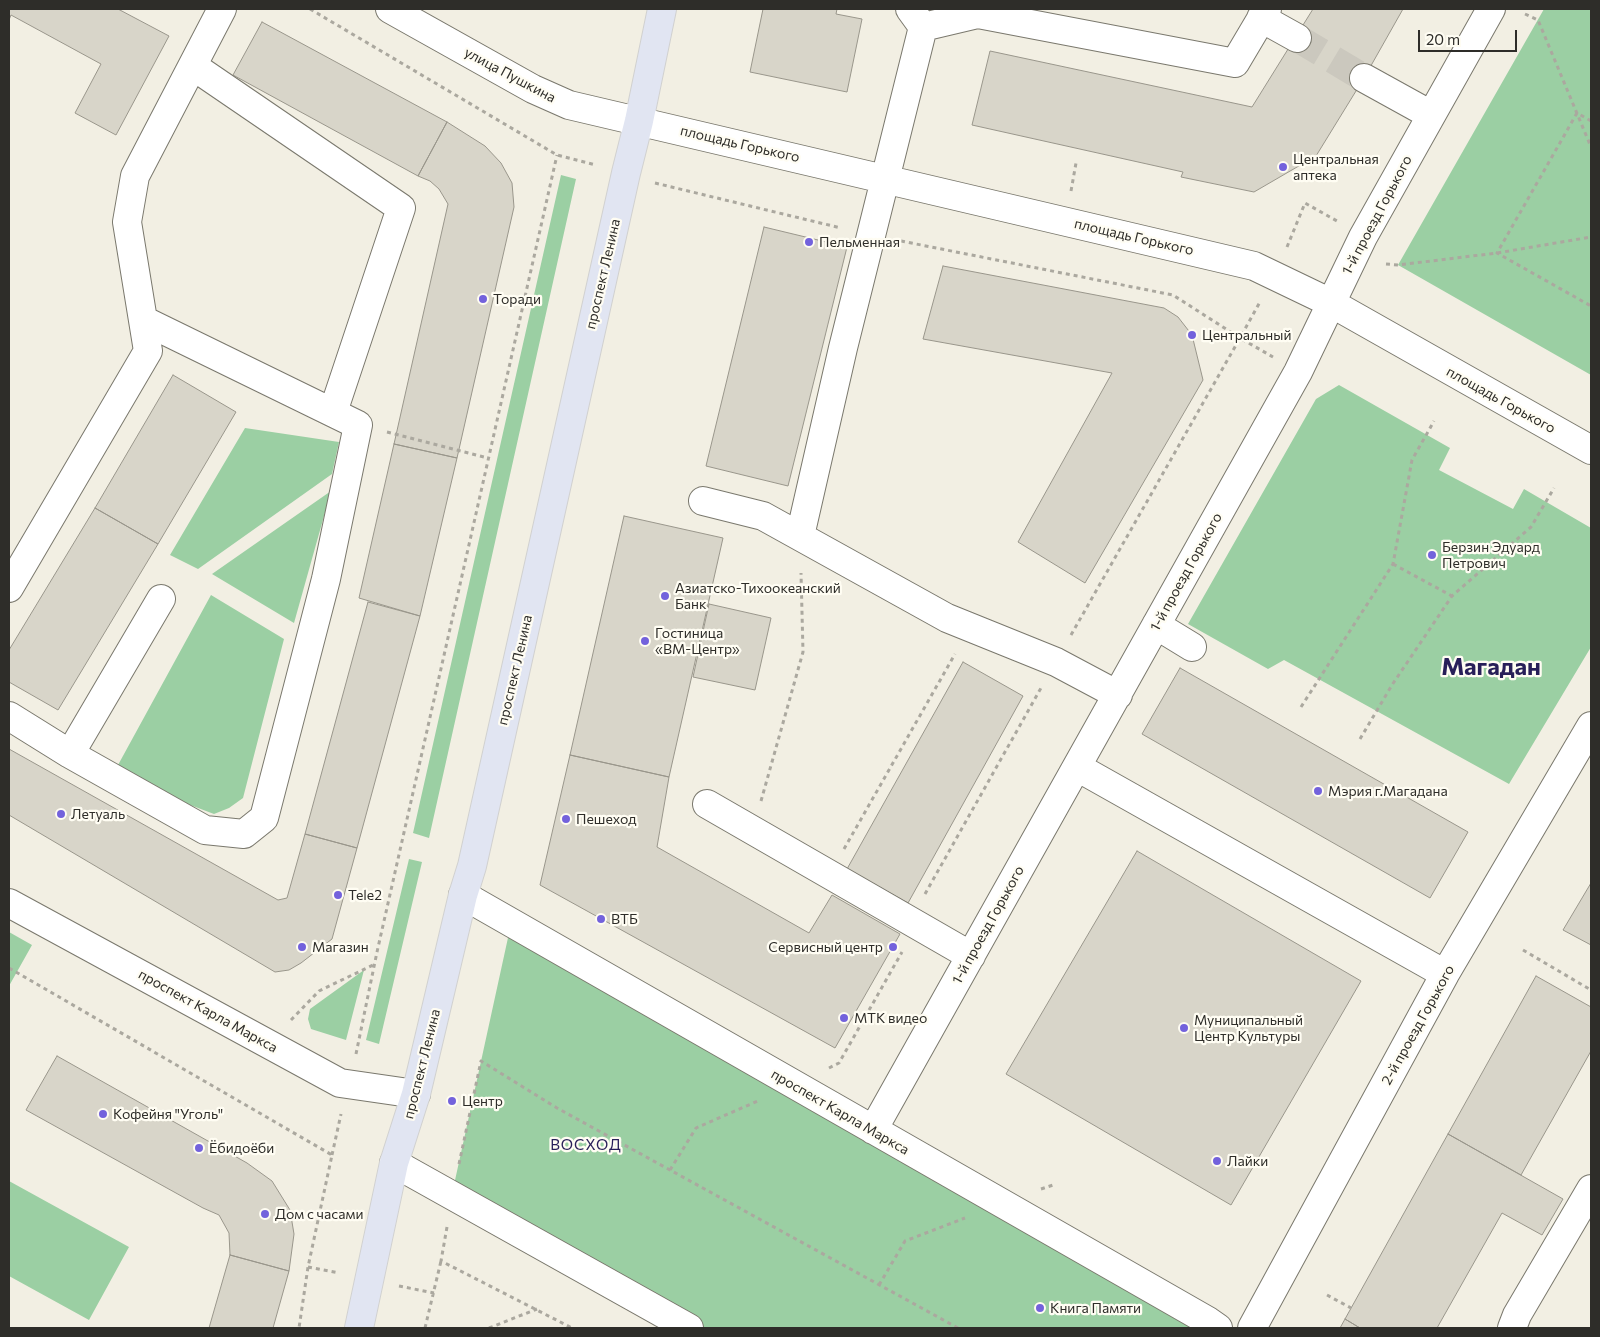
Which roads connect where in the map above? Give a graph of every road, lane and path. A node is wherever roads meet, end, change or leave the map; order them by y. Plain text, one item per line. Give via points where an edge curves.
1 (222, 9) edge
2 (310, 9) edge
3 (390, 9) edge
4 (662, 9) edge
5 (1491, 9) edge
6 (1264, 14) edge
7 (1525, 14) dead end
8 (917, 18) edge
9 (1296, 38) tunnel mouth
10 (193, 66) junction
11 (1364, 78) tunnel mouth
12 (1577, 112) junction
13 (1432, 115) junction
14 (639, 121) junction
15 (1591, 121) edge
16 (1591, 147) edge
17 (557, 155) junction
18 (626, 173) junction
19 (886, 180) junction
20 (1305, 203) dead end
21 (873, 235) junction
22 (1591, 237) edge
23 (1497, 253) junction
24 (1386, 264) dead end
25 (1275, 275) junction
26 (1331, 303) junction
27 (1591, 306) edge
28 (143, 320) junction
29 (1240, 338) junction
30 (1298, 372) junction
31 (333, 412) junction
32 (1434, 421) dead end
33 (358, 425) junction
34 (1591, 450) edge
35 (488, 458) junction
36 (1554, 488) dead end
37 (703, 501) dead end
38 (800, 536) junction
39 (1393, 564) junction
40 (9, 588) edge
41 (1452, 596) junction
42 (161, 599) dead end
43 (1156, 625) junction
44 (971, 627) junction
45 (1192, 647) dead end
46 (1056, 662) junction
47 (1118, 695) junction
48 (1301, 707) dead end
49 (9, 716) edge
50 (1591, 726) edge
51 (1360, 739) dead end
52 (70, 754) junction
53 (1077, 767) junction
54 (707, 804) dead end
55 (752, 830) junction
56 (829, 875) junction
57 (463, 895) junction
58 (9, 903) edge
59 (914, 925) junction
60 (1523, 950) dead end
61 (970, 956) junction
62 (374, 965) junction
63 (9, 968) edge
64 (1445, 974) junction
65 (1591, 990) edge
66 (269, 1045) junction
67 (344, 1084) junction
68 (794, 1085) junction
69 (416, 1094) junction
70 (873, 1130) junction
71 (332, 1155) junction
72 (394, 1163) junction
73 (670, 1170) junction
74 (1053, 1185) dead end
75 (1591, 1189) edge
76 (452, 1194) junction
77 (1002, 1204) junction
78 (441, 1261) junction
79 (878, 1285) junction
80 (1327, 1295) dead end
81 (1351, 1308) dead end
82 (537, 1309) junction
83 (299, 1328) edge
84 (359, 1328) edge
85 (426, 1328) edge
86 (489, 1328) edge
87 (572, 1328) edge
88 (689, 1328) edge
89 (958, 1328) edge
90 (1218, 1328) edge
91 (1252, 1328) edge
92 (1512, 1328) edge

1 - 10 street
2 - 17 path
3 - 14 street, улица Пушкина via 552,98
4 - 14 main road, проспект Ленина
5 - 13 street, 1-й проезд Горького
6 - 8 street via 1235,63 978,14
6 - 9 street
7 - 12 path via 1538,20
8 - 19 street
10 - 28 street via 135,176 128,222
10 - 31 street via 401,208
11 - 13 street
12 - 15 path
12 - 16 path
12 - 23 path
13 - 26 street, 1-й проезд Горького via 1363,237
14 - 18 main road, проспект Ленина
14 - 19 street, площадь Горького
17 - 18 path
17 - 35 path
18 - 21 path via 669,187
18 - 57 main road, проспект Ленина
19 - 21 street
19 - 25 street, площадь Горького via 1232,260
20 - 25 path
21 - 29 path via 1173,295
21 - 38 street via 843,348
22 - 23 path
23 - 24 path
23 - 27 path
25 - 26 street, площадь Горького
25 - 29 path
26 - 30 street, 1-й проезд Горького
26 - 34 street, площадь Горького
28 - 31 street
28 - 40 street via 148,351
29 - 30 path
29 - 46 path
30 - 43 street, 1-й проезд Горького
31 - 33 street
32 - 39 path via 1412,460
33 - 35 path
33 - 52 street via 326,580 264,818 244,834 205,830
35 - 62 path
36 - 41 path via 1531,527
37 - 38 street via 764,516
38 - 44 street via 947,618
38 - 55 path via 803,652
39 - 41 path
39 - 48 path
41 - 51 path
42 - 52 street
43 - 45 street
43 - 47 street, 1-й проезд Горького
44 - 46 street
44 - 56 path
46 - 47 street
46 - 59 path via 915,911
47 - 53 street, 1-й проезд Горького
49 - 52 street
50 - 64 street, 2-й проезд Горького
53 - 61 street, 1-й проезд Горького
53 - 64 street
54 - 55 street
55 - 56 street
56 - 59 street
57 - 68 street, проспект Карла Маркса
57 - 69 main road, проспект Ленина
58 - 66 street, проспект Карла Маркса
59 - 61 street
59 - 68 path via 911,937 839,1063
60 - 65 path
61 - 70 street, 1-й проезд Горького
62 - 66 path via 319,991 292,1018 280,1037
62 - 67 path
63 - 71 path
64 - 91 street, 2-й проезд Горького
66 - 67 street, проспект Карла Маркса
67 - 69 street, проспект Карла Маркса
67 - 71 path
68 - 70 street, проспект Карла Маркса
68 - 73 path via 696,1128
69 - 72 main road, проспект Ленина
70 - 77 street, проспект Карла Маркса
71 - 83 path via 308,1267
72 - 76 street
72 - 84 main road, проспект Ленина
73 - 76 path via 557,1108 481,1061
73 - 79 path
74 - 77 path
75 - 92 street
76 - 78 path
76 - 88 street
77 - 79 path via 905,1241
77 - 90 street, проспект Карла Маркса
78 - 82 path
78 - 85 path
79 - 89 path
80 - 81 path
82 - 86 path
82 - 87 path

